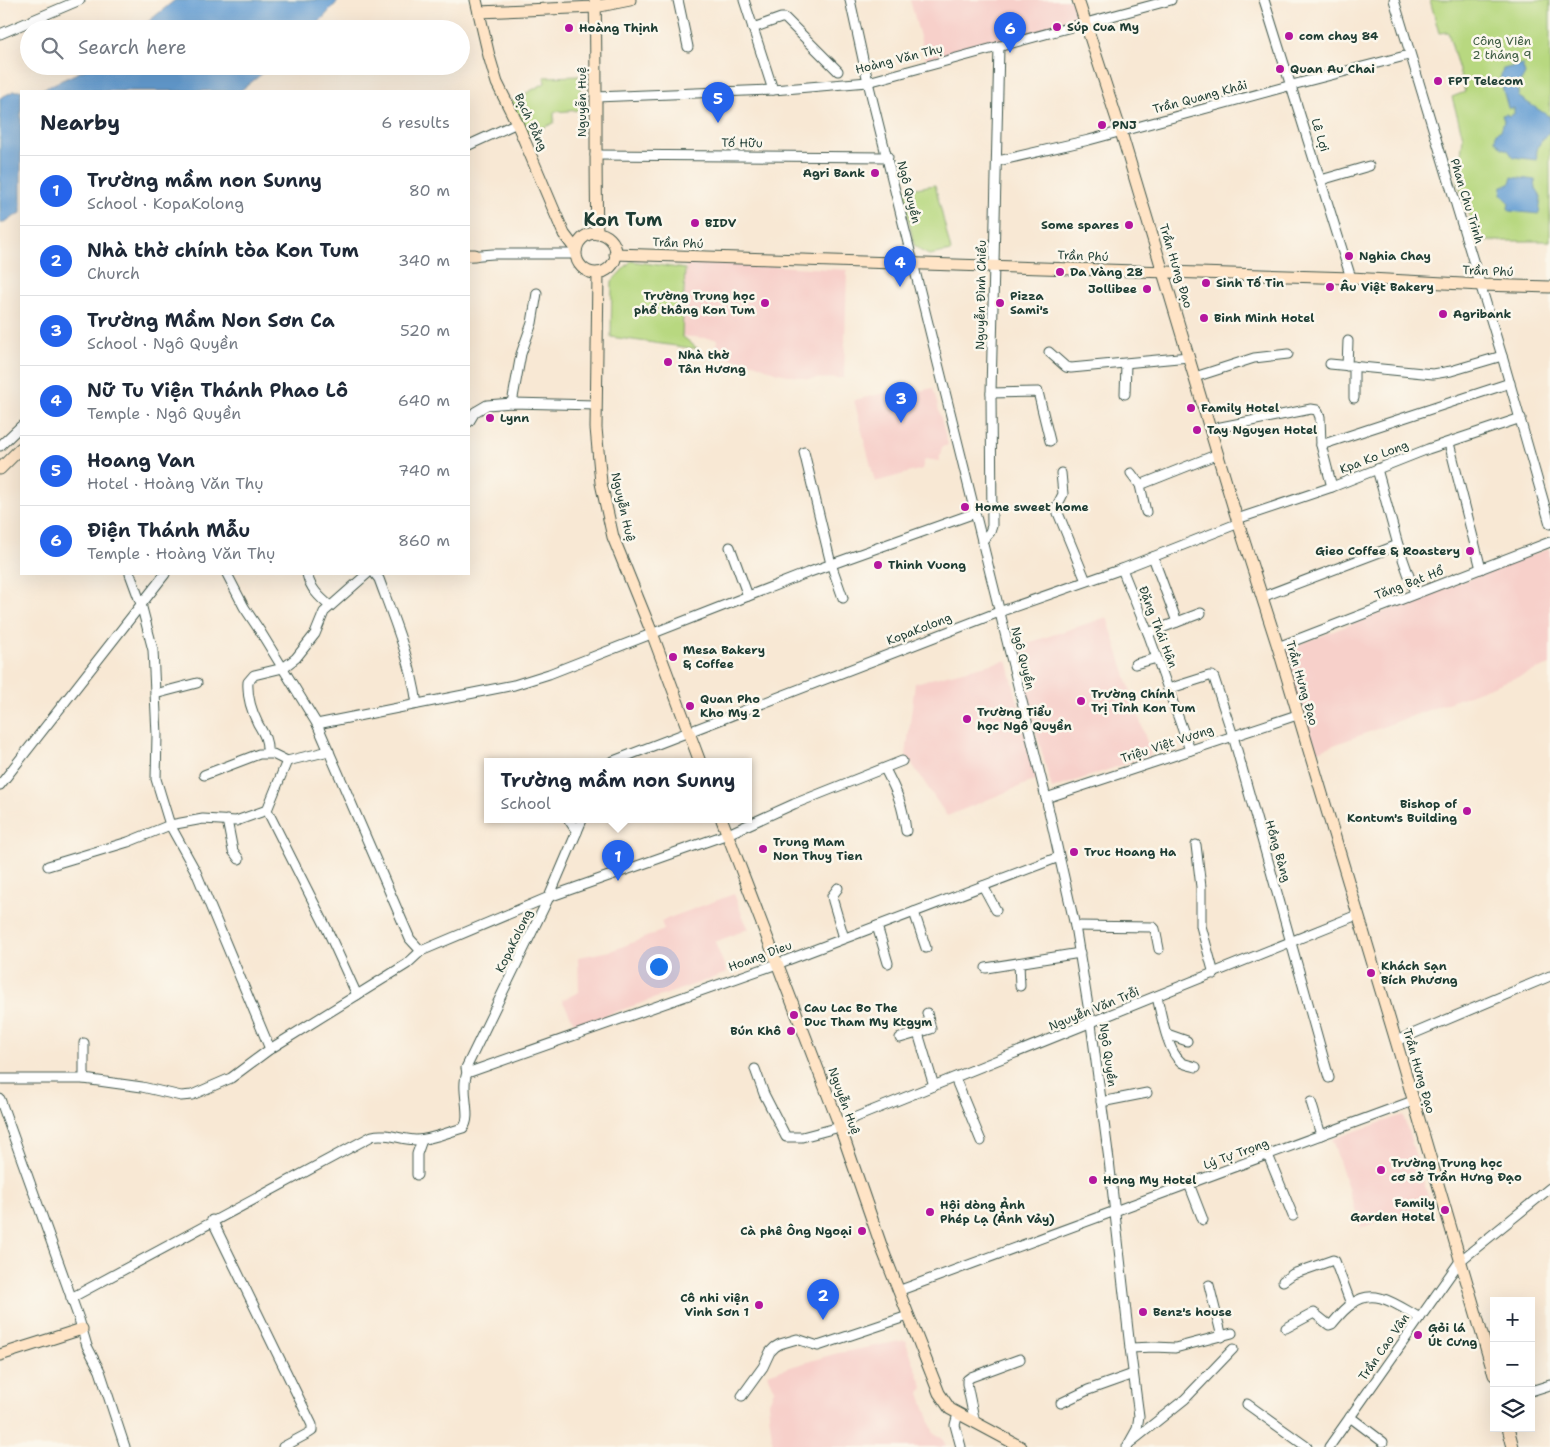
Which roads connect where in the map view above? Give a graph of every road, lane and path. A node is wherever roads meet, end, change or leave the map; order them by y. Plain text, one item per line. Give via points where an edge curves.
1 (80, 0) edge
2 (476, 0) edge
3 (630, 0) edge
4 (678, 0) edge
5 (744, 0) edge
6 (850, 0) edge
7 (1078, 0) edge
8 (1171, 0) edge
9 (1264, 0) edge
10 (1394, 0) edge
11 (68, 2) edge
12 (595, 4) edge
13 (479, 12) junction
14 (30, 20) edge
15 (1085, 24) junction
16 (20, 25) edge
17 (753, 28) junction
18 (0, 34) edge
19 (999, 46) junction
20 (688, 47) dead end
21 (1410, 55) junction
22 (838, 71) dead end
23 (868, 82) junction
24 (1292, 85) junction
25 (773, 90) junction
26 (596, 97) junction
27 (517, 123) junction
28 (1120, 132) junction
29 (470, 145) edge
30 (595, 155) junction
31 (888, 157) junction
32 (998, 161) junction
33 (1369, 166) dead end
34 (1321, 180) junction
35 (597, 234) junction
36 (576, 252) junction
37 (615, 254) junction
38 (471, 256) edge
39 (914, 265) junction
40 (994, 267) junction
41 (1164, 272) junction
42 (598, 273) junction
43 (1351, 278) junction
44 (1480, 286) junction
45 (1550, 287) edge
46 (537, 293) dead end
47 (1348, 341) dead end
48 (1049, 352) dead end
49 (1288, 354) dead end
50 (1502, 356) junction
51 (1188, 357) junction
52 (1126, 364) junction
53 (1330, 364) dead end
54 (1350, 366) junction
55 (1195, 377) junction
56 (1510, 384) junction
57 (991, 393) junction
58 (1125, 394) dead end
59 (1354, 398) dead end
60 (512, 403) junction
61 (596, 405) junction
62 (1521, 418) junction
63 (470, 420) edge
64 (20, 427) edge
65 (1211, 429) junction
66 (1050, 441) dead end
67 (1449, 443) junction
68 (1321, 445) junction
69 (0, 446) edge
70 (20, 449) edge
71 (804, 452) dead end
72 (1218, 454) junction
73 (0, 469) edge
74 (1377, 469) junction
75 (1061, 473) dead end
76 (1131, 473) dead end
77 (1140, 485) junction
78 (1332, 487) junction
79 (1146, 512) dead end
80 (975, 513) junction
81 (1238, 521) junction
82 (1550, 524) edge
83 (982, 541) junction
84 (1550, 542) edge
85 (1398, 545) junction
86 (730, 547) dead end
87 (1153, 557) junction
88 (832, 564) junction
89 (1122, 569) junction
90 (1481, 569) junction
91 (130, 575) edge
92 (163, 575) edge
93 (228, 575) edge
94 (307, 575) edge
95 (366, 575) edge
96 (376, 575) edge
97 (1086, 581) junction
98 (1415, 593) junction
99 (748, 596) junction
100 (1262, 597) junction
101 (843, 598) dead end
102 (141, 604) junction
103 (330, 606) junction
104 (999, 612) junction
105 (1201, 613) dead end
106 (1178, 622) junction
107 (652, 633) junction
108 (1148, 633) junction
109 (1278, 648) junction
110 (1156, 658) junction
111 (1135, 664) dead end
112 (283, 668) junction
113 (197, 683) dead end
114 (1168, 690) junction
115 (155, 694) junction
116 (417, 704) junction
117 (1297, 715) junction
118 (317, 724) junction
119 (688, 732) junction
120 (1233, 736) junction
121 (1190, 750) junction
122 (329, 751) junction
123 (267, 754) junction
124 (621, 758) edge
125 (698, 758) edge
126 (287, 761) junction
127 (902, 761) dead end
128 (885, 769) junction
129 (204, 775) dead end
130 (0, 785) edge
131 (1046, 798) junction
132 (267, 810) junction
133 (227, 820) junction
134 (571, 823) edge
135 (581, 823) edge
136 (723, 823) edge
137 (170, 825) junction
138 (906, 831) dead end
139 (577, 832) junction
140 (728, 834) junction
141 (1196, 844) dead end
142 (1059, 857) junction
143 (239, 859) dead end
144 (48, 866) dead end
145 (983, 886) junction
146 (838, 888) dead end
147 (549, 897) junction
148 (996, 910) dead end
149 (914, 912) junction
150 (1357, 915) junction
151 (877, 926) junction
152 (1075, 926) junction
153 (844, 938) junction
154 (1291, 942) junction
155 (926, 948) dead end
156 (1159, 949) dead end
157 (421, 951) junction
158 (1080, 953) junction
159 (888, 963) dead end
160 (1019, 963) junction
161 (777, 964) junction
162 (986, 968) dead end
163 (1214, 974) junction
164 (1550, 976) edge
165 (1020, 986) dead end
166 (357, 994) junction
167 (1156, 997) junction
168 (927, 1013) dead end
169 (1091, 1024) junction
170 (918, 1033) junction
171 (1167, 1034) junction
172 (900, 1038) dead end
173 (1187, 1041) dead end
174 (1396, 1041) junction
175 (84, 1043) dead end
176 (270, 1049) junction
177 (1196, 1067) dead end
178 (755, 1069) dead end
179 (467, 1072) junction
180 (954, 1078) junction
181 (1329, 1078) dead end
182 (0, 1079) edge
183 (84, 1079) junction
184 (934, 1086) junction
185 (1148, 1093) dead end
186 (0, 1099) edge
187 (1413, 1101) junction
188 (1101, 1102) junction
189 (1311, 1102) dead end
190 (839, 1126) junction
191 (1321, 1136) junction
192 (422, 1140) junction
193 (981, 1141) dead end
194 (1268, 1155) junction
195 (417, 1175) dead end
196 (1189, 1184) junction
197 (1550, 1188) edge
198 (1114, 1212) junction
199 (1293, 1216) dead end
200 (212, 1220) junction
201 (1203, 1220) dead end
202 (1460, 1261) junction
203 (1283, 1281) dead end
204 (1209, 1285) dead end
205 (898, 1291) junction
206 (71, 1298) junction
207 (1351, 1304) junction
208 (908, 1316) junction
209 (1420, 1318) junction
210 (1286, 1328) dead end
211 (82, 1329) junction
212 (1232, 1333) dead end
213 (1222, 1337) junction
214 (1130, 1348) junction
215 (1233, 1349) dead end
216 (0, 1355) edge
217 (1020, 1359) dead end
218 (1490, 1362) edge
219 (1134, 1374) junction
220 (1550, 1385) edge
221 (1535, 1390) edge
222 (742, 1396) dead end
223 (1062, 1404) dead end
224 (1247, 1404) dead end
225 (958, 1414) junction
226 (1350, 1417) junction
227 (975, 1422) junction
228 (1509, 1432) edge
229 (1384, 1442) dead end
230 (1128, 1445) edge
231 (1511, 1446) edge
232 (125, 1447) edge
233 (283, 1447) edge
234 (961, 1447) edge
235 (1021, 1447) edge
236 (1307, 1447) edge
237 (1329, 1447) edge

1 - 11 street
2 - 13 street, Bạch Đằng
3 - 12 street
4 - 20 street
5 - 17 street
6 - 23 street, Ngô Quyền
7 - 15 street, Trần Hưng Đạo
8 - 15 street, Hoàng Văn Thụ
9 - 24 street, Lê Lợi
10 - 21 street, Phan Chu Trinh
11 - 14 street
12 - 13 street
12 - 26 street, Nguyễn Huệ
13 - 27 street, Bạch Đằng via 497,83
15 - 19 street, Hoàng Văn Thụ
15 - 28 street, Trần Hưng Đạo
16 - 18 street
17 - 22 street via 785,18
17 - 25 street
19 - 23 street, Hoàng Văn Thụ
19 - 32 street, Nguyễn Đình Chiểu
21 - 24 street, Trần Quang Khải
21 - 44 street, Phan Chu Trinh
23 - 25 street, Hoàng Văn Thụ
23 - 31 street, Ngô Quyền
24 - 28 street, Trần Quang Khải
24 - 34 street, Lê Lợi
25 - 26 street, Hoàng Văn Thụ
26 - 30 street, Nguyễn Huệ
27 - 29 street
27 - 36 street, Bạch Đằng via 564,234
28 - 32 street, Trần Quang Khải
28 - 41 street, Trần Hưng Đạo
30 - 31 street, Tố Hữu
30 - 35 street, Nguyễn Huệ
31 - 39 street, Ngô Quyền
32 - 40 street, Nguyễn Đình Chiểu
33 - 34 street
34 - 43 street, Lê Lợi
35 - 36 street via 585,237
35 - 37 street via 612,242
36 - 38 street
36 - 42 street via 585,270
37 - 39 street, Trần Phú
37 - 42 street via 613,264
39 - 40 street, Trần Phú
39 - 80 street, Ngô Quyền
40 - 41 street, Trần Phú
40 - 57 street, Nguyễn Đình Chiểu
41 - 43 street, Trần Phú
41 - 51 street, Trần Hưng Đạo
42 - 61 street, Nguyễn Huệ
43 - 44 street, Trần Phú
44 - 45 street, Trần Phú
44 - 50 street, Phan Chu Trinh
46 - 60 street
47 - 54 street
48 - 52 street via 1071,368
49 - 55 street via 1254,358
50 - 54 street via 1433,374
50 - 56 street, Phan Chu Trinh
51 - 52 street
51 - 55 street, Trần Hưng Đạo
52 - 58 street
53 - 54 street
54 - 59 street
55 - 65 street, Trần Hưng Đạo
56 - 62 street, Phan Chu Trinh
56 - 68 street
57 - 66 street via 1038,392
57 - 83 street, Nguyễn Đình Chiểu via 992,526
60 - 61 street
60 - 63 street via 487,405 475,412
61 - 107 street, Nguyễn Huệ via 601,483 613,537
62 - 67 street, Kpa Ko Long
62 - 82 street, Phan Chu Trinh
64 - 69 street
65 - 68 street via 1314,409 1320,417
65 - 72 street, Trần Hưng Đạo
67 - 74 street, Kpa Ko Long
67 - 90 street
68 - 78 street
70 - 73 street
71 - 88 street
72 - 77 street
72 - 81 street, Trần Hưng Đạo
74 - 78 street, Kpa Ko Long
74 - 85 street
75 - 97 street via 1063,494 1057,506 1058,513
76 - 77 street
77 - 79 street
78 - 81 street, Kpa Ko Long
80 - 83 street, Ngô Quyền
80 - 88 street
81 - 87 street, KopaKolong
81 - 100 street, Trần Hưng Đạo
83 - 104 street, Ngô Quyền
84 - 90 street, Tăng Bạt Hổ
85 - 98 street
85 - 100 street
86 - 99 street
87 - 89 street, KopaKolong
87 - 106 street
88 - 99 street
88 - 101 street
89 - 97 street, KopaKolong
89 - 108 street, Đặng Thái Hân
90 - 98 street, Tăng Bạt Hổ
91 - 102 street
92 - 102 street
93 - 112 street
94 - 103 street via 309,583
95 - 103 street
96 - 116 street via 401,638 414,680
97 - 104 street, KopaKolong
98 - 109 street, Tăng Bạt Hổ
99 - 107 street
100 - 109 street, Trần Hưng Đạo
102 - 115 street via 153,650
102 - 130 street
103 - 112 street via 315,634 296,658
104 - 119 street, KopaKolong
104 - 131 street, Ngô Quyền
105 - 106 street
106 - 108 street
107 - 116 street via 514,685
107 - 119 street, Nguyễn Huệ
108 - 110 street, Đặng Thái Hân
109 - 117 street, Trần Hưng Đạo
110 - 111 street
110 - 114 street, Đặng Thái Hân
112 - 118 street
112 - 123 street via 254,675 248,682 249,700 264,733
113 - 115 street
114 - 120 street, Hồng Bàng via 1212,676
114 - 121 street, Đặng Thái Hân
115 - 137 street via 156,779
116 - 118 street
117 - 120 street, Triệu Việt Vương
117 - 150 street, Trần Hưng Đạo
118 - 122 street
119 - 124 street, KopaKolong
119 - 125 street, Nguyễn Huệ
120 - 121 street, Triệu Việt Vương
120 - 154 street, Hồng Bàng
121 - 131 street, Triệu Việt Vương
122 - 126 street
122 - 157 street via 410,939
123 - 126 street
123 - 129 street via 250,756
126 - 132 street
127 - 128 street
128 - 138 street via 904,810
128 - 140 street
131 - 142 street, Ngô Quyền
132 - 133 street
132 - 166 street
133 - 137 street via 203,819
133 - 143 street via 233,851
134 - 139 street
135 - 139 street, KopaKolong
136 - 140 street, Nguyễn Huệ
137 - 144 street via 128,842
137 - 176 street via 196,872
139 - 147 street, KopaKolong
140 - 147 street
140 - 161 street, Nguyễn Huệ
141 - 163 street via 1201,926
142 - 145 street, Hoang Dieu
142 - 152 street, Ngô Quyền
145 - 148 street
145 - 149 street, Hoang Dieu
146 - 153 street via 832,896
147 - 157 street
147 - 179 street, KopaKolong via 466,1068
149 - 151 street, Hoang Dieu
149 - 155 street
150 - 154 street, Nguyễn Văn Trỗi
150 - 174 street, Trần Hưng Đạo
151 - 153 street, Hoang Dieu
151 - 159 street
152 - 156 street via 1153,927
152 - 158 street, Ngô Quyền
153 - 161 street, Hoang Dieu
154 - 163 street, Nguyễn Văn Trỗi
154 - 181 street, Hồng Bàng
157 - 166 street via 407,964
158 - 160 street
158 - 169 street, Ngô Quyền
160 - 162 street
160 - 165 street
161 - 179 street, Hoang Dieu
161 - 190 street, Nguyễn Huệ
163 - 167 street, Nguyễn Văn Trỗi
164 - 174 street
166 - 176 street
167 - 169 street, Nguyễn Văn Trỗi
167 - 171 street
168 - 170 street via 931,1029
169 - 180 street, Nguyễn Văn Trỗi
169 - 188 street, Ngô Quyền
170 - 172 street
170 - 184 street
171 - 173 street
171 - 177 street via 1175,1056 1182,1063
174 - 187 street, Trần Hưng Đạo
175 - 183 street
176 - 183 street via 231,1078 186,1096
178 - 190 street, Nguyễn Văn Trỗi via 786,1138 802,1137
179 - 192 street, KopaKolong via 464,1081 467,1123 463,1128
180 - 184 street, Nguyễn Văn Trỗi
180 - 193 street
182 - 183 street
184 - 190 street, Nguyễn Văn Trỗi
185 - 188 street
186 - 206 street
187 - 191 street, Lý Tự Trọng
187 - 202 street, Trần Hưng Đạo
188 - 198 street, Ngô Quyền
189 - 191 street
190 - 205 street, Nguyễn Huệ
191 - 194 street, Lý Tự Trọng
192 - 195 street via 417,1154
192 - 200 street via 372,1136
194 - 196 street, Lý Tự Trọng
194 - 199 street
196 - 198 street, Lý Tự Trọng
196 - 201 street
197 - 202 street, Trần Cao Vân
198 - 205 street, Lý Tự Trọng
198 - 214 street, Ngô Quyền
200 - 206 street
200 - 233 street via 312,1425 310,1433
202 - 209 street, Trần Cao Vân
202 - 218 street, Trần Hưng Đạo
203 - 207 street via 1293,1274 1333,1260
204 - 213 street
205 - 208 street, Nguyễn Huệ
206 - 211 street
207 - 209 street via 1377,1296
207 - 210 street via 1327,1326 1314,1312
208 - 222 street via 818,1346 797,1340 775,1346
208 - 225 street, Nguyễn Huệ via 939,1393 950,1409
209 - 226 street, Trần Cao Vân
211 - 216 street
211 - 232 street via 86,1346 100,1371
212 - 213 street
213 - 214 street via 1175,1348
214 - 219 street, Ngô Quyền
215 - 230 street via 1185,1399
217 - 227 street via 967,1380
219 - 223 street via 1088,1390
219 - 230 street, Ngô Quyền via 1139,1416
220 - 221 street
224 - 236 street
225 - 227 street
225 - 234 street via 955,1425
226 - 229 street
226 - 237 street, Trần Cao Vân
227 - 235 street
228 - 231 street

